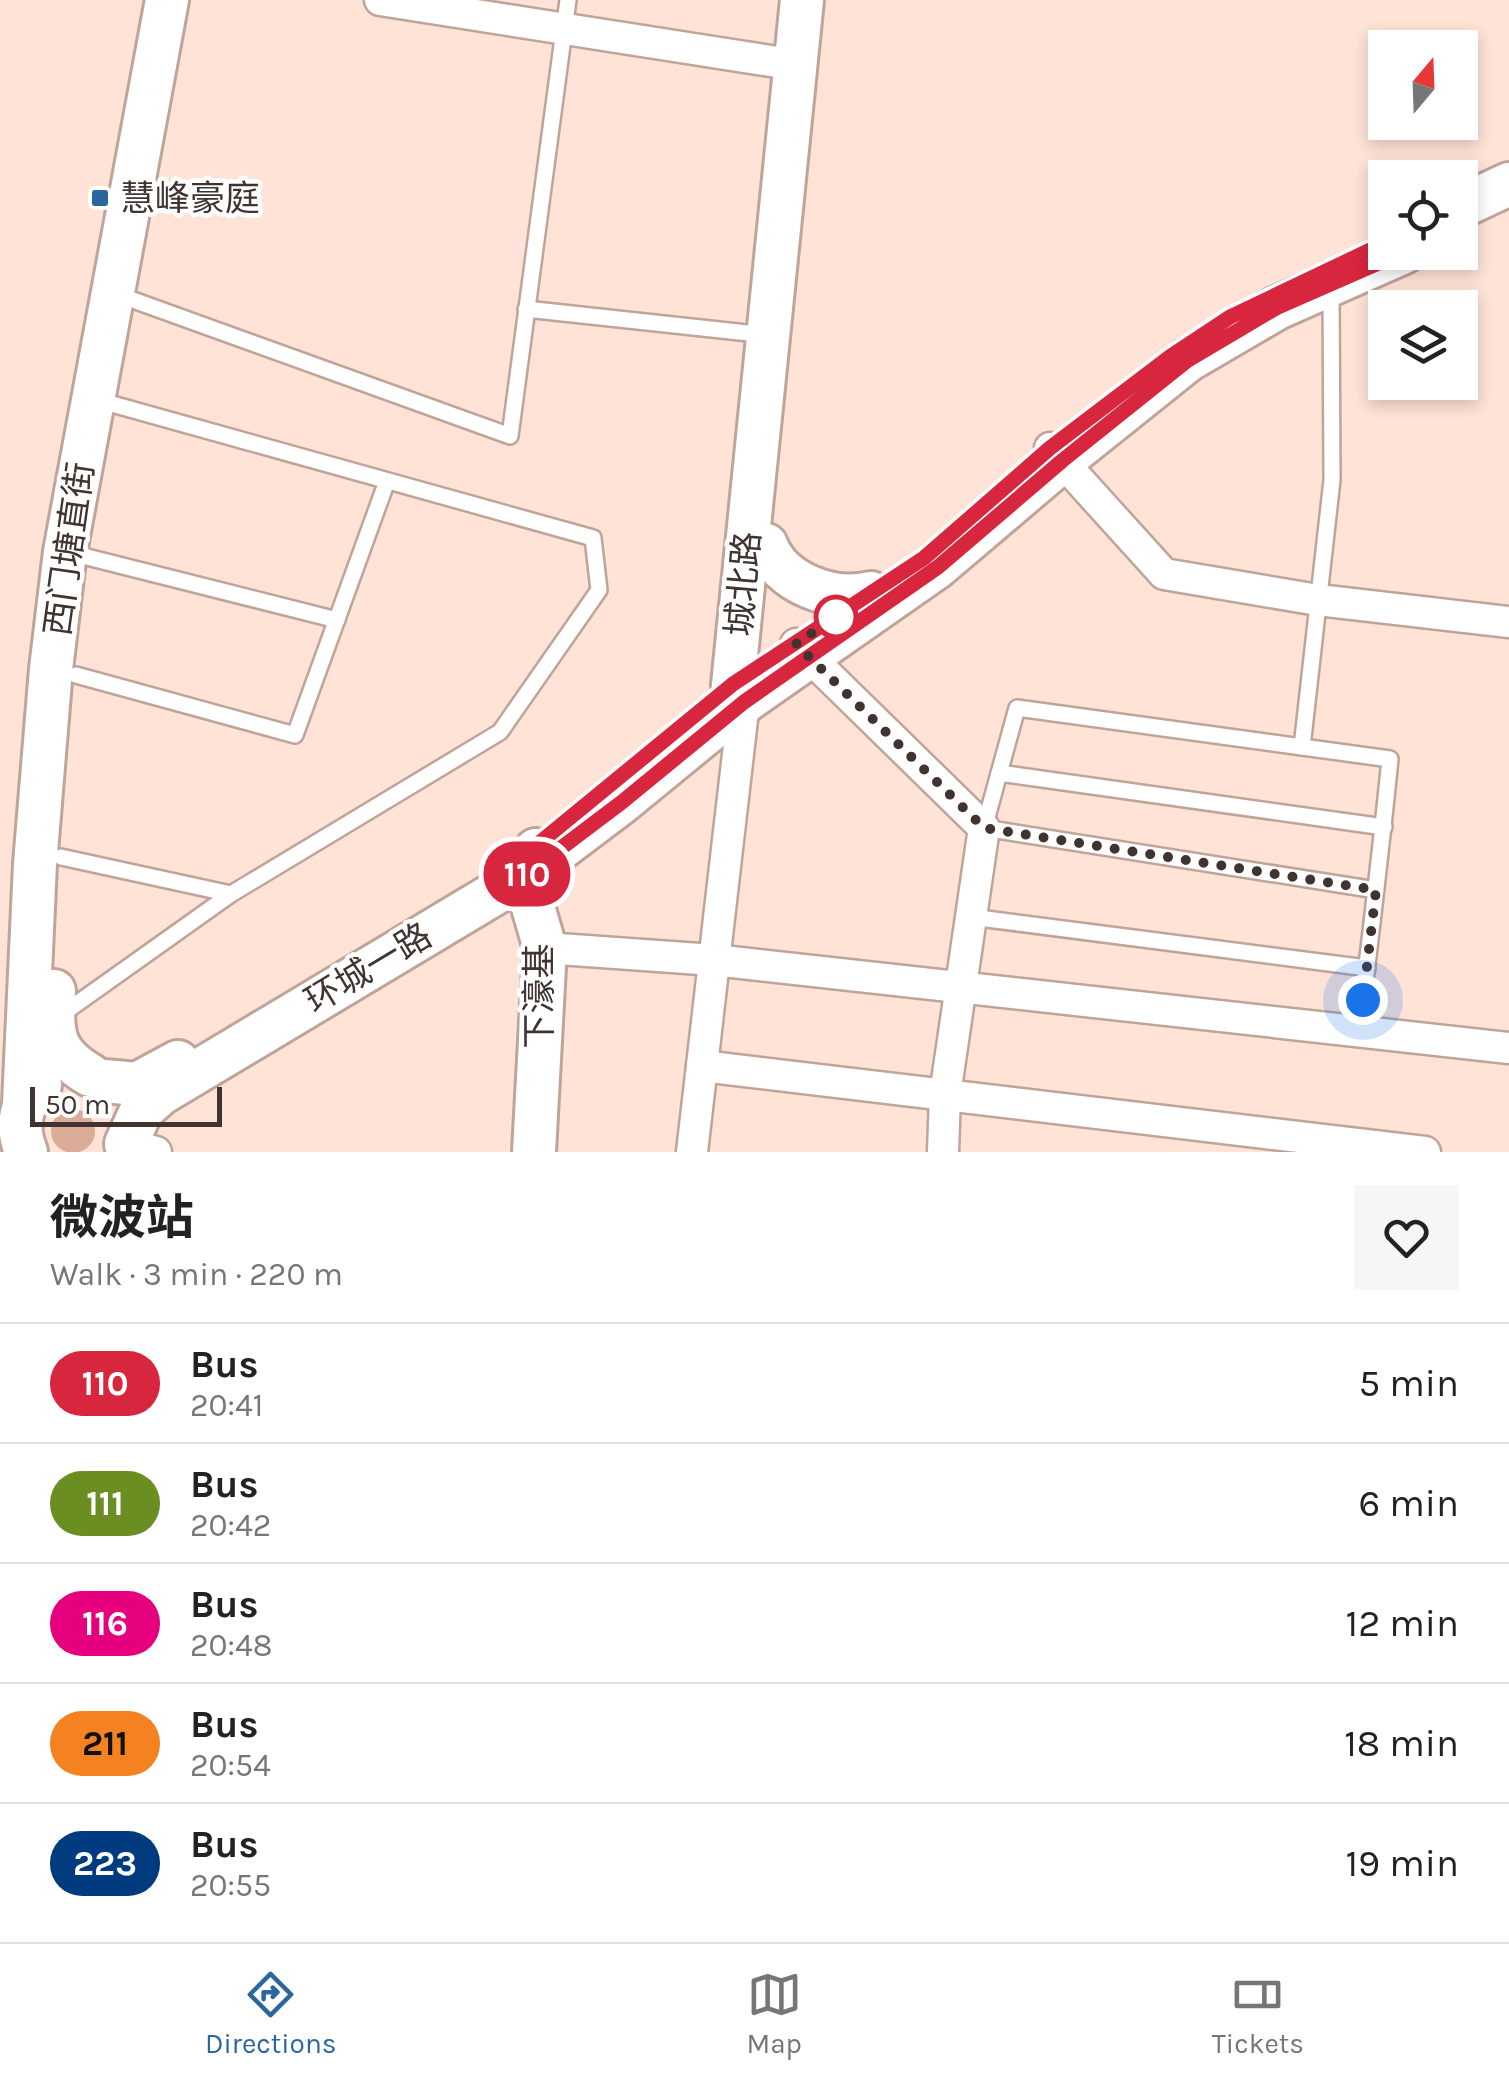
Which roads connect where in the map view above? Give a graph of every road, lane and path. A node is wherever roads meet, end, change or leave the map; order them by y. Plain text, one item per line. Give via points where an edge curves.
1 (167, 0) edge
2 (190, 0) edge
3 (380, 0) edge
4 (802, 0) edge
5 (824, 0) edge
6 (566, 14) edge
7 (796, 66) junction
8 (1368, 254) edge
9 (1368, 264) edge
10 (1332, 277) junction
11 (133, 300) junction
12 (526, 309) junction
13 (767, 335) junction
14 (112, 404) junction
15 (1056, 454) junction
16 (387, 480) junction
17 (766, 545) junction
18 (87, 557) junction
19 (871, 594) junction
20 (1318, 600) junction
21 (337, 620) junction
22 (1509, 622) edge
23 (802, 650) junction
24 (76, 675) junction
25 (743, 686) junction
26 (1302, 747) junction
27 (999, 773) junction
28 (1384, 827) junction
29 (984, 828) junction
30 (61, 856) junction
31 (531, 860) junction
32 (1376, 890) junction
33 (230, 894) junction
34 (971, 917) junction
35 (545, 948) junction
36 (714, 960) junction
37 (1367, 968) junction
38 (961, 988) junction
39 (52, 1021) junction
40 (1359, 1032) junction
41 (1509, 1048) edge
42 (702, 1066) junction
43 (97, 1078) junction
44 (945, 1095) junction
45 (18, 1128) edge
46 (1204, 1139) edge
47 (135, 1149) edge
48 (534, 1152) edge
49 (692, 1152) edge
50 (943, 1152) edge
51 (1425, 1152) edge

1 - 45 main road, 西门塘直街 via 65,552
2 - 11 main road, 西门塘直街
3 - 6 street
4 - 7 main road, 城北路
5 - 17 main road, 城北路
6 - 7 street
6 - 12 lane
7 - 13 main road, 城北路
8 - 10 main road, 环城一路
9 - 10 main road, 环城一路
10 - 15 main road, 环城一路 via 1188,360
10 - 20 lane via 1332,480
11 - 12 lane via 510,436
11 - 14 main road, 西门塘直街
12 - 13 lane
13 - 25 main road, 城北路
14 - 16 lane
14 - 18 main road, 西门塘直街
15 - 19 main road, 环城一路
15 - 20 street via 1164,574
15 - 23 main road, 环城一路 via 938,567
16 - 21 lane
16 - 33 lane via 593,538 598,590 500,732
17 - 19 main road via 784,570 818,591
17 - 25 main road, 城北路
18 - 21 lane
18 - 24 main road, 西门塘直街
19 - 23 main road, 环城一路
20 - 22 street
20 - 26 lane
21 - 24 lane via 295,735
23 - 25 main road, 环城一路
23 - 29 street
24 - 30 main road, 西门塘直街
25 - 31 main road, 环城一路
25 - 36 street
26 - 27 lane via 1017,708
26 - 28 lane via 1390,759
27 - 28 lane
27 - 29 lane
28 - 32 lane
29 - 32 lane
29 - 34 street
30 - 33 lane
30 - 39 main road, 西门塘直街
31 - 35 main road, 下濠基
31 - 43 main road, 环城一路 via 318,973 152,1078 125,1085
31 - 47 main road, 环城一路 via 160,1094 141,1111
32 - 37 lane
33 - 39 lane
34 - 37 lane
34 - 38 street
35 - 36 street
35 - 48 main road, 下濠基
36 - 38 street
36 - 42 street
37 - 40 lane
38 - 40 street
38 - 44 street
39 - 43 main road, 西门塘直街 via 65,1059
40 - 41 street
42 - 44 street
42 - 49 street
43 - 45 main road, 环城一路 via 74,1072 44,1081
43 - 47 main road, 西门塘直街 via 126,1108
44 - 46 street
44 - 50 street
46 - 51 street

